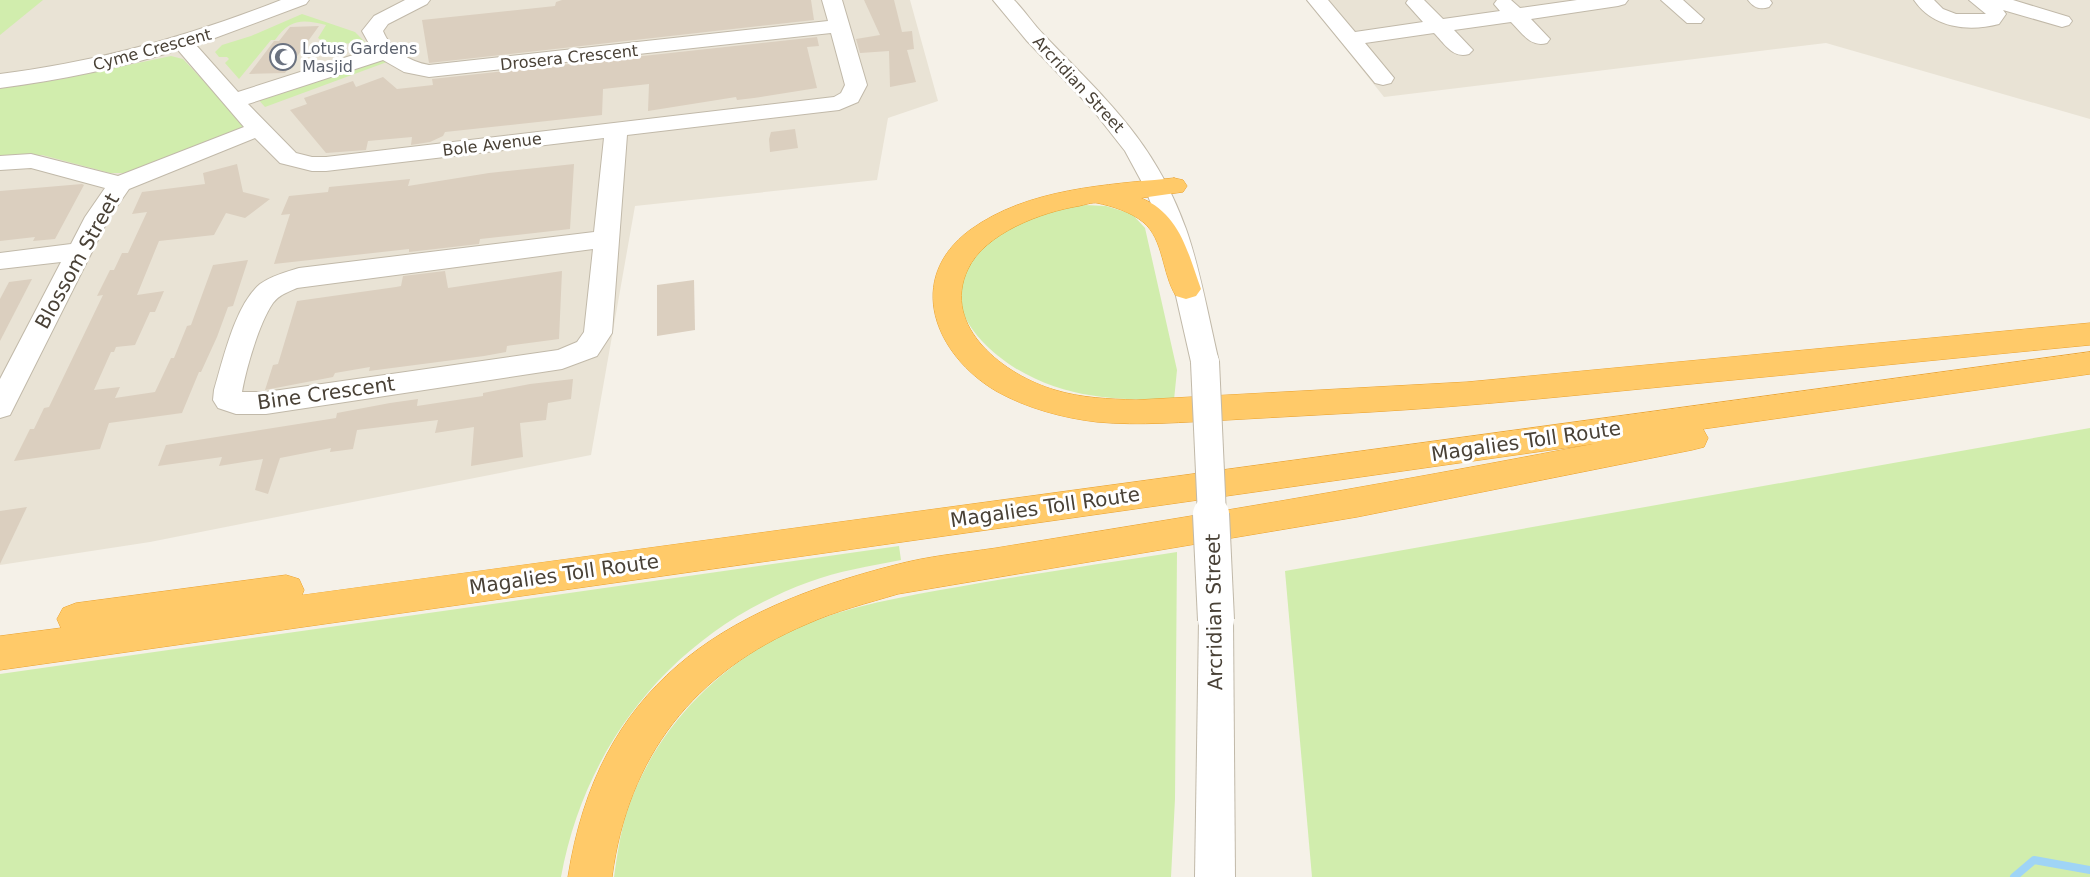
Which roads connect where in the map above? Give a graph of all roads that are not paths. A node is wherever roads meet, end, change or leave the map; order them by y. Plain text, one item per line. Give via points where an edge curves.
1 (299, 0) edge
2 (420, 0) edge
3 (832, 0) edge
4 (1003, 0) edge
5 (1317, 0) edge
6 (1500, 0) edge
7 (1618, 0) edge
8 (1671, 0) edge
9 (1924, 0) edge
10 (1984, 0) edge
11 (1589, 2) edge
12 (1416, 3) dead end
13 (1515, 14) junction
14 (1607, 18) dead end
15 (1694, 19) dead end
16 (2062, 21) dead end
17 (1438, 25) junction
18 (839, 26) junction
19 (1351, 39) junction
20 (1540, 39) dead end
21 (183, 43) junction
22 (1462, 50) dead end
23 (388, 51) junction
24 (1383, 78) dead end
25 (0, 81) edge
26 (234, 102) junction
27 (258, 129) junction
28 (616, 130) junction
29 (0, 163) edge
30 (120, 184) junction
31 (1165, 187) junction
32 (1089, 197) junction
33 (606, 238) junction
34 (80, 251) junction
35 (0, 261) edge
36 (1186, 289) junction
37 (2090, 334) edge
38 (2090, 347) edge
39 (1204, 355) junction
40 (2090, 363) edge
41 (2090, 370) edge
42 (7, 380) edge
43 (0, 407) edge
44 (0, 630) edge
45 (0, 653) edge
46 (590, 877) edge
47 (1215, 877) edge

1 - 21 street, Cyme Crescent
2 - 23 street, Drosera Crescent via 375,26 374,37
3 - 18 street
4 - 31 street, Arcridian Street via 1126,135
5 - 19 street
6 - 13 street
7 - 11 street
8 - 15 street
9 - 10 street via 1940,15 1977,23 1992,20 1996,14
10 - 16 street
11 - 13 street
11 - 14 street
12 - 17 street
13 - 17 street
13 - 20 street
17 - 19 street
17 - 22 street
18 - 23 street, Drosera Crescent via 440,71 411,69
18 - 28 street, Bole Avenue via 856,85 850,97 839,103
19 - 24 street
21 - 25 street, Cyme Crescent via 99,64
21 - 26 street, Bole Avenue
23 - 26 street
26 - 27 street, Bole Avenue
27 - 28 street, Bole Avenue via 288,158 312,164
27 - 30 street, Blossom Street
28 - 33 street, Bine Crescent
29 - 30 street via 31,161
30 - 34 street, Blossom Street
31 - 32 highway
31 - 36 street, Arcridian Street
31 - 39 street, Arcridian Street via 1192,232 1205,287 1208,328
32 - 36 highway via 1125,201 1154,215 1162,225
32 - 37 highway via 1038,206 996,225 970,244 955,264 946,289 947,309 957,337 979,365 1013,386 1052,401 1091,409 1152,412 1426,397
33 - 33 street, Bine Crescent via 598,333 587,349 578,354 266,403 228,400 257,307 269,291 285,283 298,278
34 - 35 street
34 - 42 street, Blossom Street
36 - 39 street, Arcridian Street
38 - 44 highway, Magalies Toll Route
39 - 47 street, Arcridian Street, bridge via 1216,620
40 - 45 highway, Magalies Toll Route
41 - 46 highway via 1778,421 1357,503 898,579 836,598 778,620 723,653 673,692 635,744 610,793 593,849
42 - 43 street, Blossom Street

